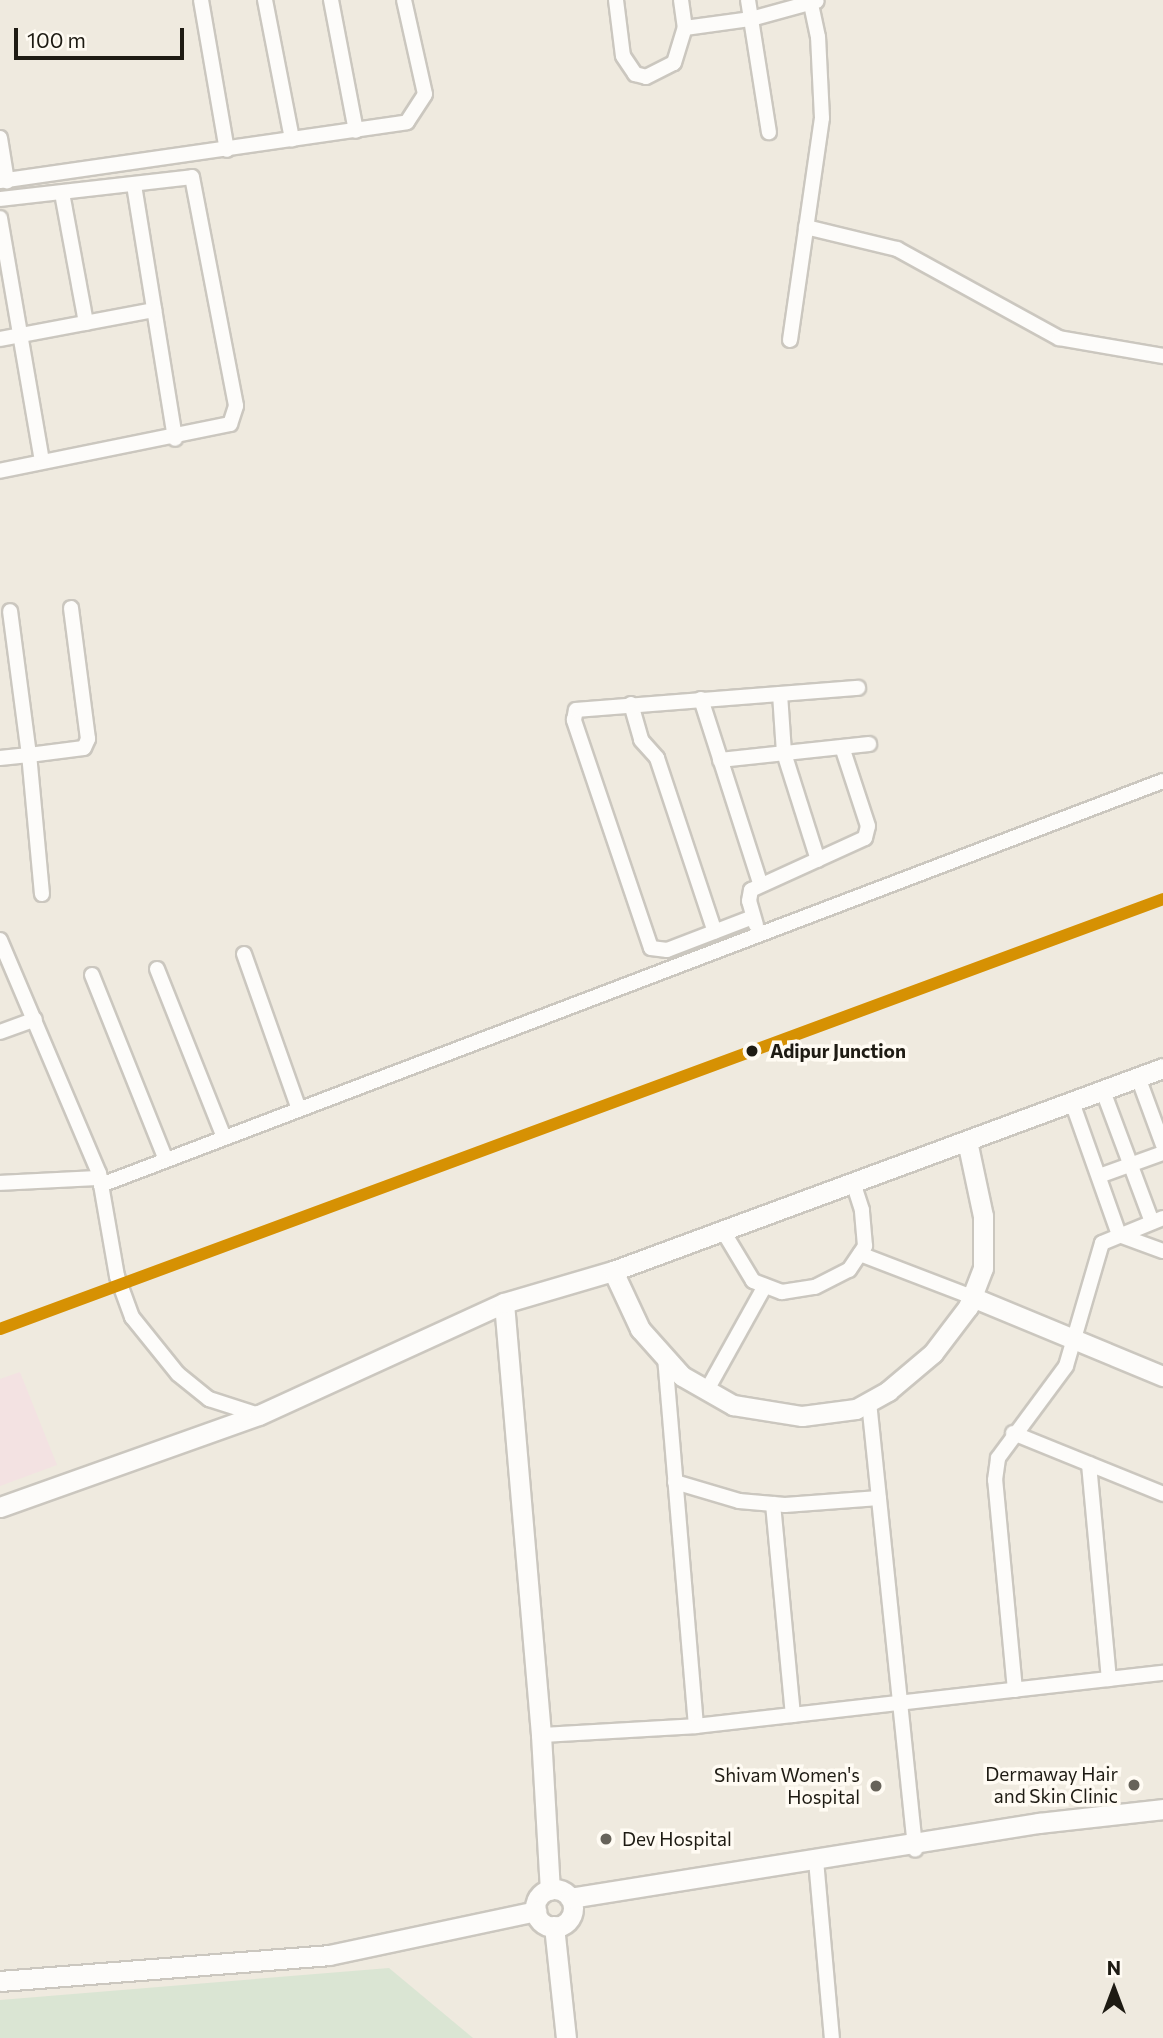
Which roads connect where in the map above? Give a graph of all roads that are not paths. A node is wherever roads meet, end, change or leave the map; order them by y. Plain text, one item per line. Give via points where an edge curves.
1 (201, 0) edge
2 (265, 0) edge
3 (331, 0) edge
4 (404, 0) edge
5 (616, 0) edge
6 (681, 0) edge
7 (748, 0) edge
8 (813, 1) edge
9 (751, 19) junction
10 (685, 28) junction
11 (356, 131) junction
12 (769, 132) dead end
13 (0, 138) edge
14 (292, 139) junction
15 (227, 150) junction
16 (3, 181) edge
17 (134, 186) junction
18 (62, 193) junction
19 (0, 199) edge
20 (0, 218) edge
21 (806, 227) junction
22 (154, 310) junction
23 (86, 323) junction
24 (22, 335) junction
25 (0, 339) edge
26 (790, 340) dead end
27 (1163, 356) edge
28 (175, 439) junction
29 (42, 461) junction
30 (0, 471) edge
31 (71, 608) dead end
32 (10, 611) dead end
33 (858, 688) dead end
34 (780, 694) junction
35 (701, 699) junction
36 (631, 704) junction
37 (869, 744) dead end
38 (842, 747) junction
39 (784, 753) junction
40 (29, 755) junction
41 (0, 758) edge
42 (720, 760) junction
43 (1163, 781) edge
44 (818, 860) junction
45 (760, 883) junction
46 (42, 894) dead end
47 (753, 917) junction
48 (715, 932) junction
49 (759, 933) junction
50 (0, 940) edge
51 (244, 954) dead end
52 (157, 969) dead end
53 (92, 975) dead end
54 (35, 1019) junction
55 (0, 1032) edge
56 (1163, 1068) edge
57 (1138, 1077) junction
58 (1103, 1091) junction
59 (1072, 1102) junction
60 (299, 1109) junction
61 (224, 1138) junction
62 (967, 1141) junction
63 (1163, 1145) edge
64 (1163, 1153) edge
65 (166, 1160) junction
66 (1130, 1165) junction
67 (1099, 1176) junction
68 (100, 1181) junction
69 (0, 1183) edge
70 (853, 1183) junction
71 (1158, 1220) edge
72 (723, 1231) junction
73 (1119, 1235) junction
74 (1163, 1251) edge
75 (860, 1254) junction
76 (613, 1271) junction
77 (765, 1286) junction
78 (972, 1297) junction
79 (504, 1303) junction
80 (1076, 1339) junction
81 (665, 1357) junction
82 (1163, 1376) edge
83 (707, 1390) junction
84 (869, 1402) junction
85 (259, 1415) junction
86 (1013, 1433) junction
87 (1089, 1464) junction
88 (675, 1482) junction
89 (1163, 1494) edge
90 (879, 1498) junction
91 (773, 1504) junction
92 (0, 1507) edge
93 (1163, 1673) edge
94 (1109, 1679) junction
95 (1015, 1690) junction
96 (900, 1703) junction
97 (793, 1715) junction
98 (696, 1726) junction
99 (541, 1735) junction
100 (1163, 1809) edge
101 (1163, 1817) edge
102 (915, 1848) junction
103 (816, 1864) junction
104 (550, 1890) junction
105 (572, 1903) junction
106 (536, 1911) junction
107 (554, 1926) junction
108 (0, 1981) edge
109 (566, 2038) edge
110 (832, 2038) edge

1 - 15 street
2 - 14 street
3 - 11 street
4 - 11 street via 425,94 407,122
5 - 10 street via 623,56 635,74 646,77 674,63
6 - 10 street
7 - 9 street
8 - 9 street
8 - 21 street via 822,118
9 - 10 street
9 - 12 street
11 - 14 street
13 - 16 street
14 - 15 street
15 - 16 street
17 - 18 street
17 - 22 street
17 - 28 street via 188,176 195,182 236,406 230,425
18 - 19 street
18 - 23 street
20 - 24 street
21 - 26 street
21 - 27 street via 897,249 1059,338
22 - 23 street
22 - 28 street
23 - 24 street
24 - 25 street
24 - 29 street
28 - 29 street
29 - 30 street
31 - 40 street via 87,746
32 - 40 street
33 - 34 street
34 - 35 street
34 - 39 street
35 - 36 street
35 - 42 street
36 - 48 street via 642,740 657,758
36 - 48 street via 580,708 574,715 647,944 667,950
37 - 38 street
38 - 39 street
38 - 44 street via 867,832 860,842
39 - 42 street
39 - 44 street
40 - 41 street
40 - 46 street
42 - 45 street
43 - 49 street
44 - 45 street
45 - 47 street via 748,895
47 - 48 street
47 - 49 street
49 - 60 street
50 - 54 street
51 - 60 street
52 - 61 street
53 - 65 street
54 - 55 street
54 - 68 street
56 - 57 main road
57 - 58 main road
57 - 63 street
58 - 59 main road
58 - 66 street
59 - 62 main road
59 - 67 street
60 - 61 street
61 - 65 street
62 - 70 main road
62 - 78 main road via 983,1216 983,1268
64 - 66 street
65 - 68 street
66 - 67 street
66 - 71 street
67 - 73 street
68 - 69 street
68 - 85 street via 117,1276 132,1317 148,1341 209,1399
70 - 72 main road
70 - 75 street via 864,1227 865,1246
71 - 73 street
72 - 76 main road
72 - 77 street via 753,1281
73 - 74 street
73 - 80 street via 1102,1243
75 - 77 street via 849,1270 815,1287 782,1292
75 - 78 street
76 - 79 main road
76 - 81 main road via 640,1329
77 - 83 street
78 - 80 main road
78 - 84 main road via 933,1353
79 - 85 main road
79 - 99 main road
80 - 82 main road
80 - 86 street via 1053,1386
81 - 83 main road via 682,1376
81 - 88 street
83 - 84 main road via 733,1405 802,1416 856,1409
84 - 90 street
85 - 92 main road
86 - 87 street
86 - 95 street via 998,1458 995,1480
87 - 89 street
87 - 94 street
88 - 91 street via 739,1501
88 - 98 street
90 - 91 street
90 - 96 street
91 - 97 street
93 - 94 street
94 - 95 street
95 - 96 street
96 - 97 street
96 - 102 street
97 - 98 street
98 - 99 street
99 - 104 main road
100 - 102 main road
101 - 102 main road
102 - 103 main road
103 - 105 main road
103 - 110 street
104 - 105 main road via 560,1890
104 - 106 main road via 538,1899
105 - 107 main road via 566,1922
106 - 107 main road via 542,1922
106 - 108 main road via 329,1955
107 - 109 main road

